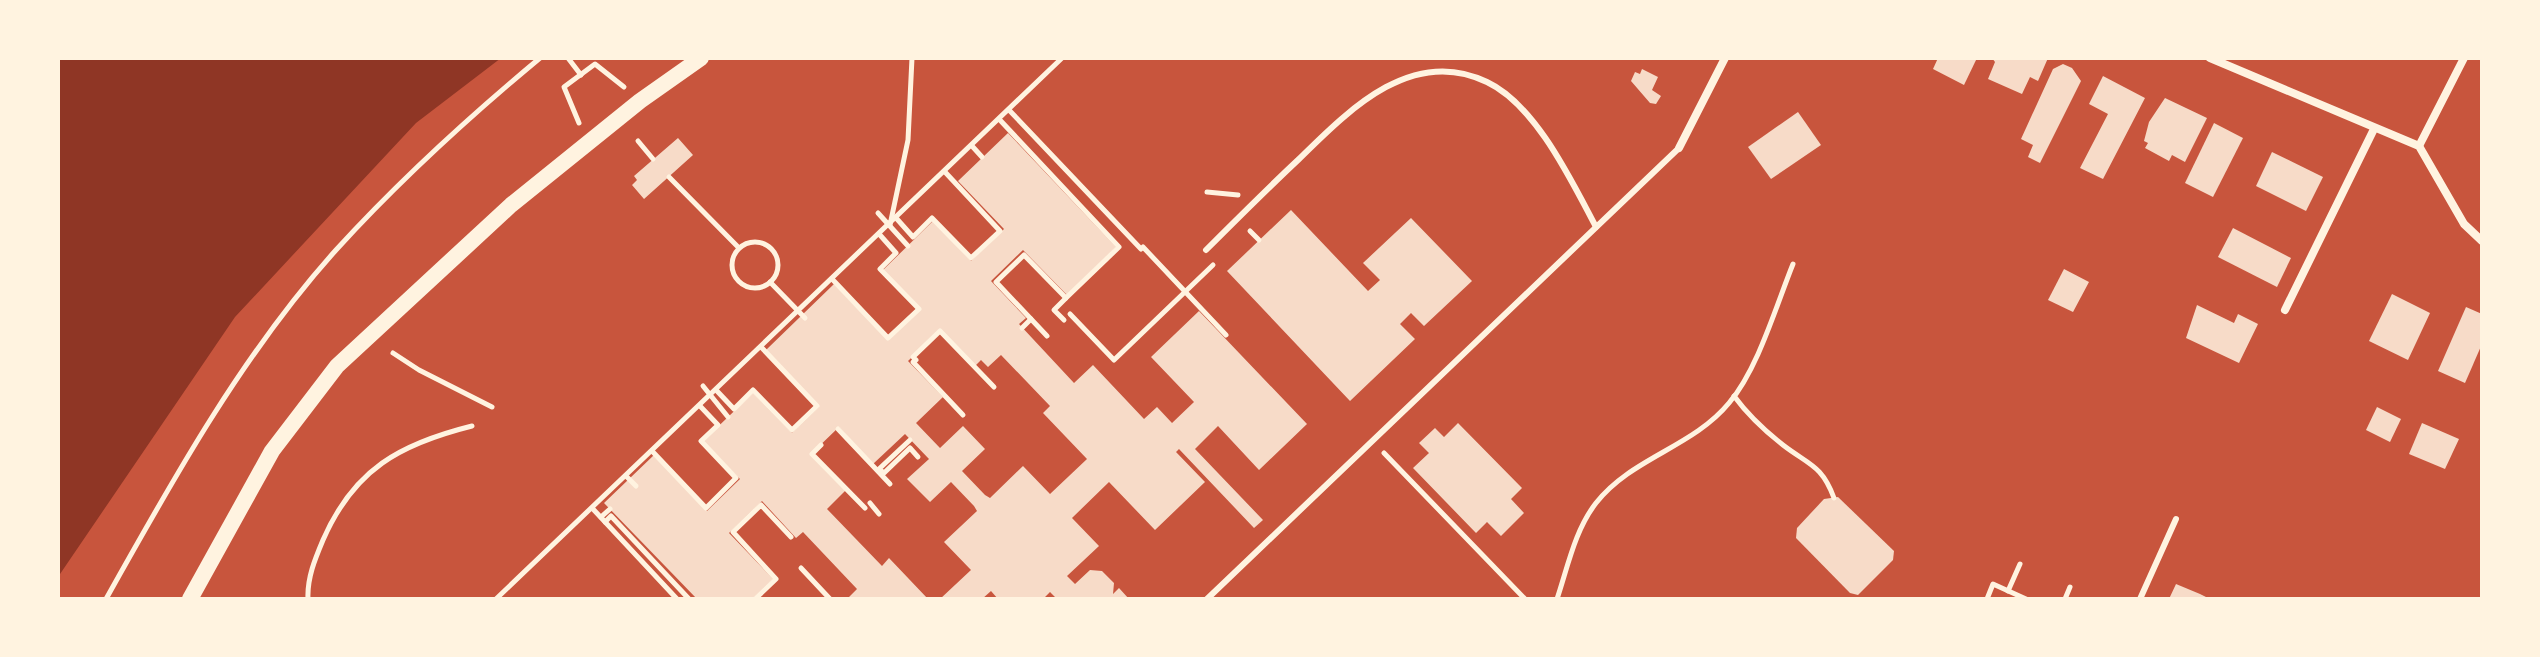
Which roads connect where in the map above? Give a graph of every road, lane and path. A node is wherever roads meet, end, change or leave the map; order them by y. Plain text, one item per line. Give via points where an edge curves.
1 (540, 58) edge
2 (568, 58) edge
3 (701, 58) edge
4 (912, 58) edge
5 (1062, 58) edge
6 (1725, 58) edge
7 (2210, 58) edge
8 (2464, 58) edge
9 (581, 75) junction
10 (620, 83) dead end
11 (1009, 110) junction
12 (576, 117) dead end
13 (999, 119) junction
14 (2374, 129) junction
15 (638, 141) dead end
16 (972, 146) junction
17 (2419, 146) junction
18 (1679, 148) joint
19 (982, 157) dead end
20 (653, 159) dead end
21 (945, 172) junction
22 (669, 177) dead end
23 (1074, 178) junction
24 (1064, 188) junction
25 (1207, 192) dead end
26 (1259, 197) junction
27 (878, 213) dead end
28 (897, 219) junction
29 (1260, 221) dead end
30 (889, 226) junction
31 (1596, 227) junction
32 (1250, 231) junction
33 (880, 235) junction
34 (1240, 240) dead end
35 (1259, 240) dead end
36 (2482, 241) edge
37 (908, 246) dead end
38 (739, 248) junction
39 (1206, 250) dead end
40 (1220, 258) dead end
41 (1793, 264) dead end
42 (833, 280) junction
43 (770, 282) junction
44 (1185, 292) junction
45 (1066, 298) junction
46 (2285, 310) dead end
47 (799, 312) junction
48 (1070, 314) dead end
49 (805, 318) dead end
50 (1031, 319) junction
51 (1064, 320) dead end
52 (1022, 328) dead end
53 (1226, 335) dead end
54 (1047, 336) dead end
55 (762, 348) junction
56 (393, 353) dead end
57 (703, 386) dead end
58 (994, 387) dead end
59 (717, 391) junction
60 (1734, 396) junction
61 (709, 398) junction
62 (700, 406) junction
63 (492, 407) dead end
64 (963, 415) dead end
65 (728, 417) dead end
66 (472, 426) dead end
67 (838, 429) dead end
68 (910, 440) dead end
69 (1372, 441) junction
70 (821, 445) dead end
71 (652, 451) junction
72 (918, 457) dead end
73 (626, 476) junction
74 (890, 484) dead end
75 (636, 486) dead end
76 (1834, 498) dead end
77 (593, 509) junction
78 (610, 509) dead end
79 (879, 514) dead end
80 (2176, 519) dead end
81 (603, 520) junction
82 (791, 537) dead end
83 (645, 548) junction
84 (637, 556) junction
85 (2020, 564) dead end
86 (801, 568) dead end
87 (2070, 587) dead end
88 (2008, 591) junction
89 (106, 599) edge
90 (190, 599) edge
91 (308, 599) edge
92 (496, 599) edge
93 (677, 599) edge
94 (689, 599) edge
95 (755, 599) edge
96 (830, 599) edge
97 (1207, 599) edge
98 (1525, 599) edge
99 (1557, 599) edge
100 (1987, 599) edge
101 (2026, 599) edge
102 (2065, 599) edge
103 (2140, 599) edge

1 - 89 path via 476,111 336,250 263,342
2 - 9 path
3 - 90 main road via 511,205 337,366 278,441
4 - 30 path via 906,152
5 - 11 path
6 - 18 street
7 - 14 street
8 - 17 street
9 - 10 path via 595,64
9 - 12 path via 564,87
11 - 13 path
11 - 23 path
13 - 16 path
13 - 24 path
14 - 17 street
14 - 46 street
15 - 20 path
16 - 19 path
16 - 21 path
17 - 36 street via 2464,224
18 - 31 lane
21 - 28 path
21 - 28 path via 1000,231 971,258 932,218 913,237
22 - 38 path
23 - 24 path
23 - 44 path
24 - 45 path via 1119,247
25 - 26 path
26 - 31 lane via 1356,103 1413,76 1437,72 1488,82 1506,95 1563,166
26 - 39 lane
27 - 30 path
28 - 30 path
29 - 32 path
30 - 33 path
30 - 37 path
31 - 69 lane
32 - 34 path
32 - 35 path
33 - 42 path
33 - 42 path via 896,253 880,269 919,309 888,338
38 - 43 path via 732,268 738,280 750,287
38 - 43 path via 759,242 771,249 777,269
40 - 44 path
41 - 60 path
42 - 47 path
43 - 47 path
44 - 48 path via 1114,360
44 - 53 path
45 - 50 path via 1024,255 996,282
45 - 51 path via 1054,310
47 - 49 path
47 - 55 path
50 - 52 path
50 - 54 path
55 - 59 path
55 - 59 path via 817,406 792,430 753,390 734,409
56 - 63 path
57 - 61 path
58 - 64 path via 940,331 913,362
59 - 61 path
60 - 76 path via 1777,440 1816,465
60 - 99 path via 1706,427 1598,500 1576,539
61 - 62 path
61 - 65 path
62 - 71 path
62 - 71 path via 718,425 701,441 736,478 706,508
66 - 91 path via 407,447 360,481 330,524
67 - 74 path
68 - 72 path via 879,469 884,473 910,448
69 - 97 lane
69 - 98 path
70 - 79 path via 812,454
71 - 73 path
73 - 75 path
73 - 77 path
77 - 81 path
77 - 92 path
78 - 81 path
80 - 103 lane
81 - 83 path via 611,516
81 - 84 path
82 - 95 path via 761,505 733,532 776,579
83 - 84 path
83 - 94 path
84 - 93 path
85 - 88 path
86 - 96 path
87 - 102 path
88 - 100 path via 1993,584
88 - 101 path

